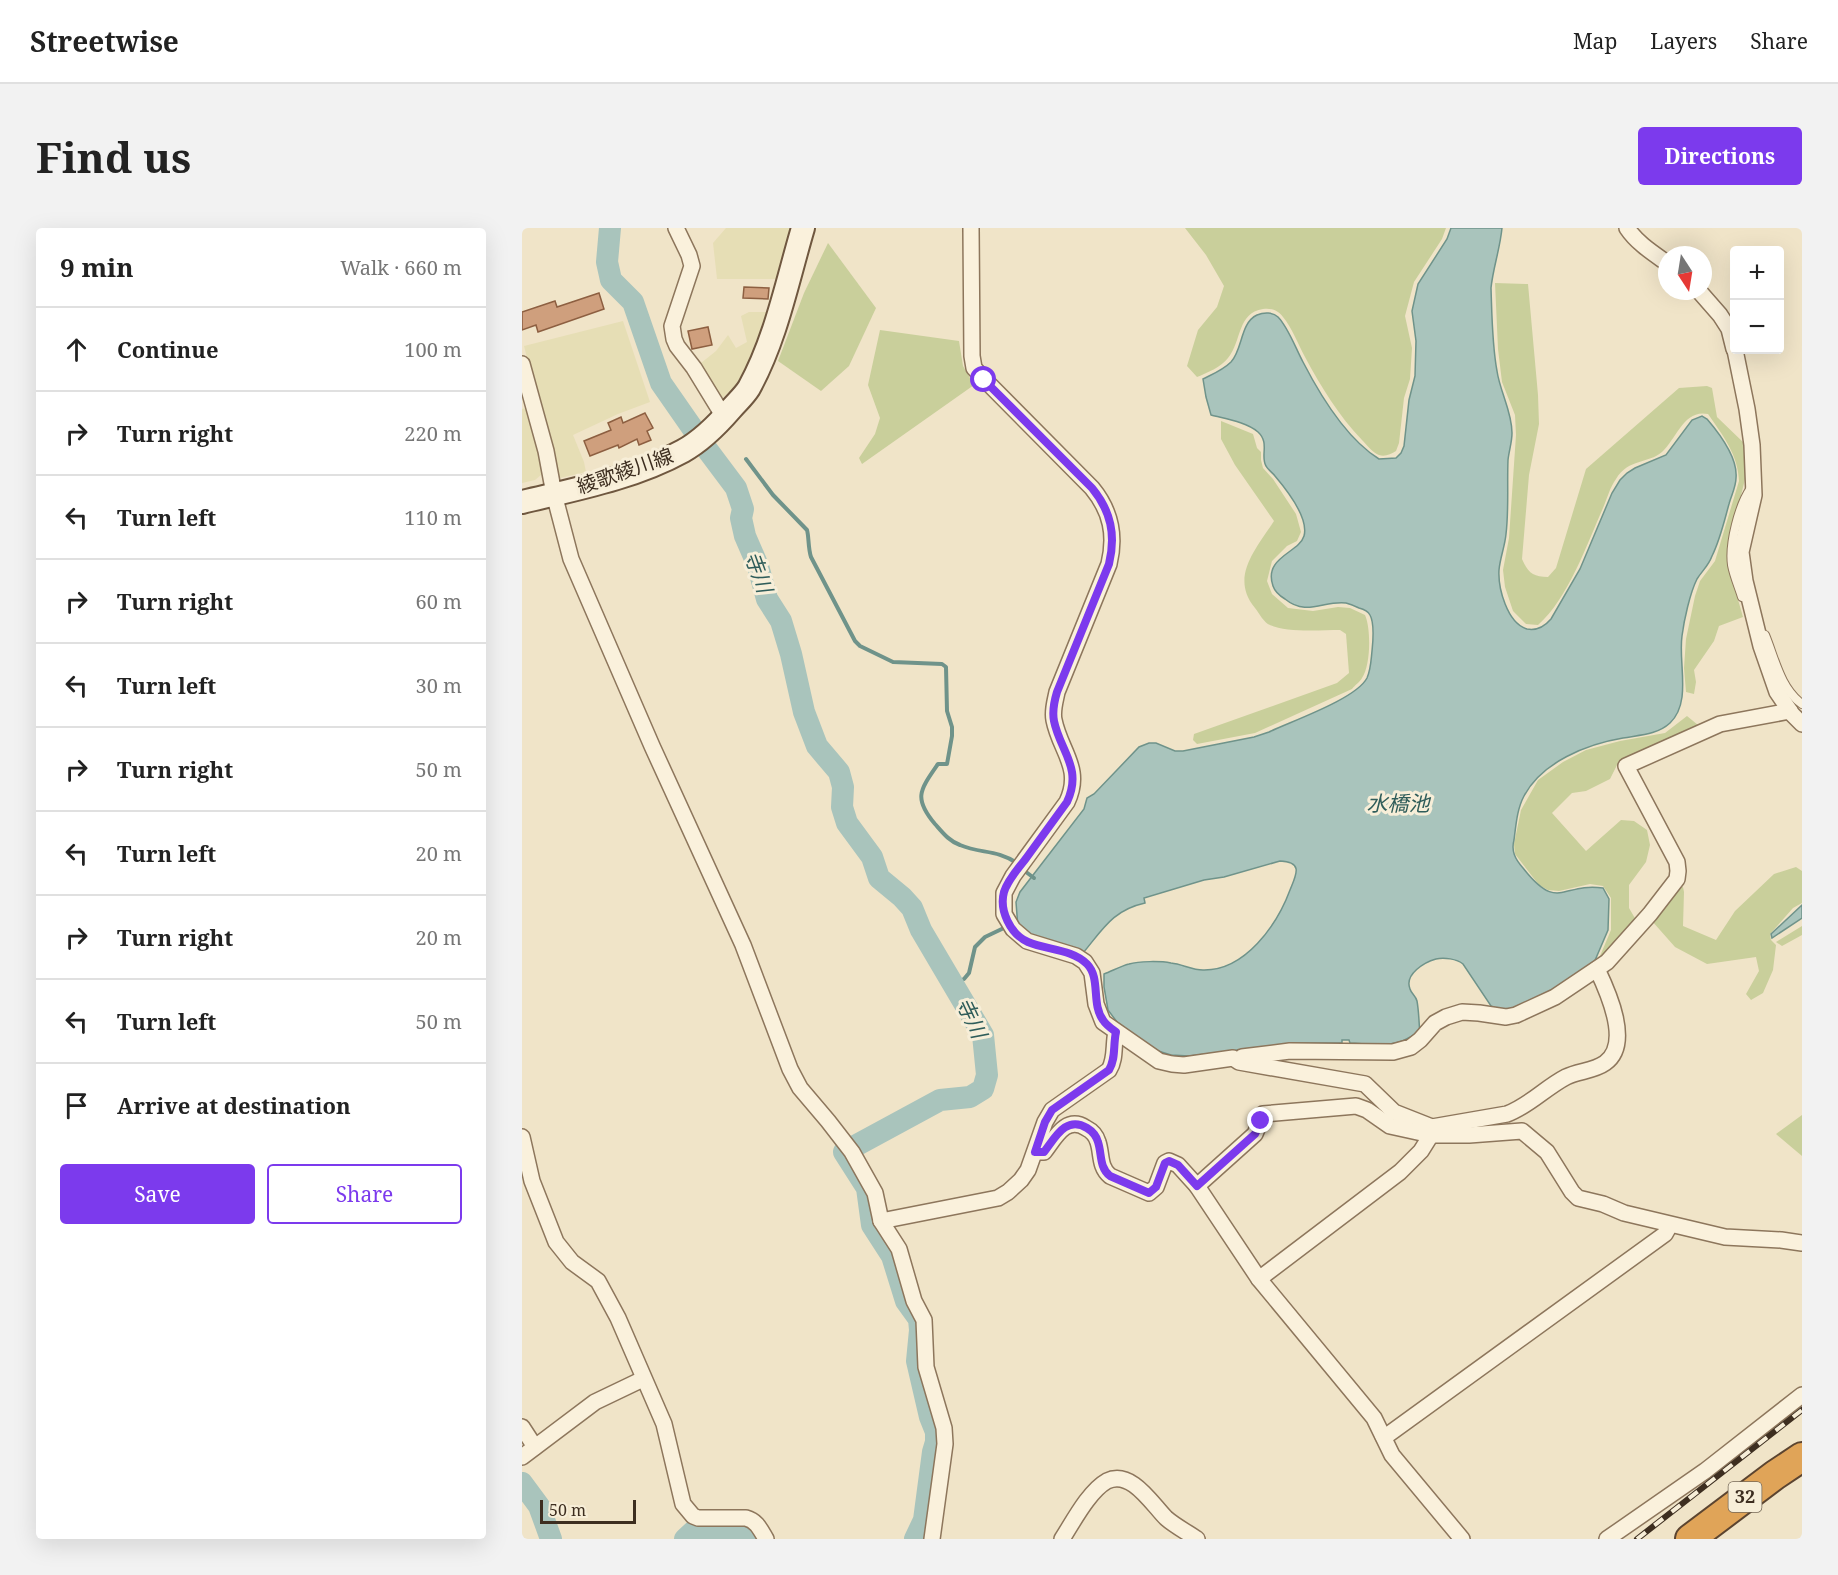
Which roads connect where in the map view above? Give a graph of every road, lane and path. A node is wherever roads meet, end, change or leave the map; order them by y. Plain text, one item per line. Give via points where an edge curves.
1 (676, 228) edge
2 (803, 228) edge
3 (971, 228) edge
4 (1628, 228) edge
5 (1658, 257) edge
6 (1707, 300) edge
7 (1730, 332) edge
8 (1736, 354) edge
9 (522, 364) edge
10 (724, 417) junction
11 (554, 494) junction
12 (522, 502) edge
13 (1796, 707) edge
14 (1802, 724) edge
15 (1597, 969) junction
16 (1116, 1032) junction
17 (1233, 1058) junction
18 (1432, 1131) junction
19 (522, 1137) edge
20 (1035, 1152) junction
21 (1197, 1186) junction
22 (881, 1221) junction
23 (1671, 1225) junction
24 (1802, 1243) edge
25 (1259, 1279) junction
26 (644, 1379) junction
27 (1802, 1395) edge
28 (522, 1427) edge
29 (1383, 1436) junction
30 (528, 1452) edge
31 (1802, 1457) edge
32 (1802, 1479) edge
33 (766, 1539) edge
34 (932, 1539) edge
35 (1062, 1539) edge
36 (1197, 1539) edge
37 (1462, 1539) edge
38 (1607, 1539) edge
39 (1690, 1539) edge
40 (1720, 1539) edge

1 - 10 street via 692,266 672,326 674,339
2 - 10 main road, 綾歌綾川線 via 761,363 747,391
3 - 16 street via 974,368 1092,488 1109,514 1112,540 1109,564 1053,705 1053,719 1072,770 1071,795 1013,876 1004,893 1004,914 1028,941 1085,962 1092,973 1099,1013 1103,1022
4 - 5 street
6 - 7 street
8 - 13 street via 1752,445 1754,495 1742,552 1745,581 1777,692
9 - 11 street
10 - 11 main road, 綾歌綾川線 via 685,450 648,468
11 - 12 main road, 綾歌綾川線
11 - 22 street via 571,559 743,945 790,1069 800,1088 849,1149 875,1193
13 - 14 street
13 - 15 street via 1720,724 1626,766 1677,862 1677,879 1650,915
15 - 17 street via 1555,997 1516,1015 1462,1012 1446,1017 1411,1047 1393,1053 1290,1051
15 - 18 street via 1612,1004 1617,1038 1615,1050 1604,1064 1566,1077 1518,1110
16 - 17 street via 1159,1061 1172,1064
16 - 20 street via 1114,1062 1109,1070 1052,1110
17 - 18 street via 1365,1084 1394,1112
18 - 21 street via 1390,1126 1356,1106 1263,1114 1255,1134
18 - 23 street via 1469,1135 1522,1131 1547,1152 1578,1198
18 - 25 street via 1421,1151 1400,1172
19 - 26 street via 532,1181 556,1242 572,1262 598,1281
20 - 21 street via 1044,1152 1063,1127 1082,1124 1098,1140 1102,1165 1110,1176 1149,1193 1169,1161 1178,1165
20 - 22 street via 1021,1180 998,1198
21 - 25 street
22 - 34 street via 898,1249 924,1320 926,1367 944,1428
23 - 24 street via 1725,1238
23 - 29 street via 1665,1234
25 - 29 street via 1374,1418
26 - 30 street via 595,1402
26 - 33 street via 664,1424 683,1504 698,1518 753,1520
27 - 38 street via 1705,1471
28 - 30 street
29 - 37 street via 1392,1455
31 - 39 highway, 32
32 - 40 highway, 32
35 - 36 street via 1096,1491 1108,1481 1118,1479 1136,1486 1168,1519

